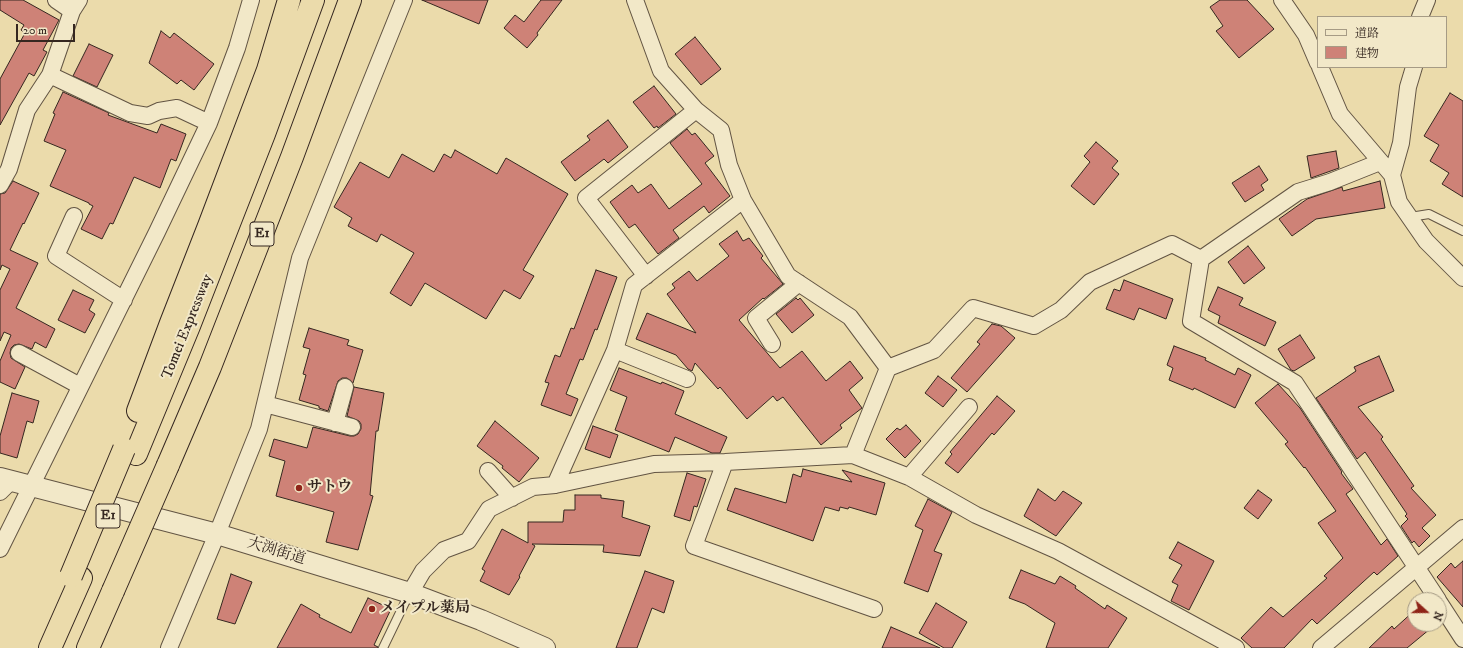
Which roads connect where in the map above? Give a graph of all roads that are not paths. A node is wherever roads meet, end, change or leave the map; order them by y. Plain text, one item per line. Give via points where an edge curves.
1 (56, 0) edge
2 (251, 0) edge
3 (289, 0) edge
4 (313, 0) edge
5 (350, 0) edge
6 (404, 0) edge
7 (635, 0) edge
8 (1282, 0) edge
9 (1427, 0) edge
10 (75, 5) edge
11 (1420, 16) edge
12 (1317, 61) edge
13 (1320, 68) edge
14 (1414, 68) edge
15 (50, 75) junction
16 (696, 110) junction
17 (209, 123) junction
18 (1380, 162) junction
19 (1392, 175) junction
20 (0, 185) edge
21 (744, 200) junction
22 (74, 216) dead end
23 (1410, 217) junction
24 (1463, 231) edge
25 (1201, 259) junction
26 (646, 276) junction
27 (1463, 278) edge
28 (799, 283) junction
29 (124, 300) junction
30 (772, 344) dead end
31 (615, 350) junction
32 (19, 353) dead end
33 (888, 368) junction
34 (687, 380) dead end
35 (80, 386) junction
36 (345, 387) dead end
37 (265, 404) junction
38 (969, 407) dead end
39 (335, 423) junction
40 (352, 427) dead end
41 (130, 451) junction
42 (853, 455) junction
43 (725, 462) junction
44 (488, 471) dead end
45 (909, 477) junction
46 (4, 484) edge
47 (555, 485) junction
48 (31, 486) junction
49 (512, 498) junction
50 (1463, 528) edge
51 (217, 534) junction
52 (0, 549) edge
53 (1417, 566) junction
54 (1433, 592) edge
55 (410, 593) junction
56 (874, 609) dead end
57 (1447, 615) edge
58 (1463, 639) edge
59 (48, 648) edge
60 (88, 648) edge
61 (169, 648) edge
62 (383, 648) edge
63 (545, 648) edge
64 (1236, 648) edge
65 (1321, 648) edge

1 - 10 street
2 - 17 street via 237,48
3 - 41 highway via 268,70
4 - 41 highway, Tomei Expressway / E1 via 189,326
5 - 60 highway, E1, bridge via 210,367
6 - 37 street via 300,258
7 - 16 street via 661,71
8 - 12 street via 1306,35
9 - 11 street
10 - 15 street
13 - 18 street via 1340,114
14 - 19 street via 1408,87 1401,143
15 - 17 street via 130,114 148,116 177,108
15 - 20 street via 27,110 9,169
16 - 21 street via 721,130 729,165
16 - 26 street via 586,198
17 - 29 street
18 - 19 street
18 - 25 street via 1298,192
19 - 23 street via 1399,202
21 - 26 street
21 - 28 street via 788,276
22 - 29 street via 56,256
23 - 24 lane via 1429,214
23 - 27 street via 1426,241
25 - 33 street via 1172,244 1090,282 1061,310 1034,326 973,308 934,350
25 - 53 street via 1191,321 1295,383
26 - 31 street via 634,285
28 - 30 street via 756,318
28 - 33 street via 850,317
29 - 35 street
31 - 34 street
31 - 47 street
32 - 35 street
33 - 42 street
35 - 48 street
36 - 39 street
37 - 39 street
37 - 51 street via 259,429
38 - 45 street
39 - 40 street
41 - 59 highway, bridge
42 - 43 street
42 - 45 street
43 - 47 street via 654,464
43 - 56 street via 694,546
44 - 49 street
45 - 64 street via 976,514 1058,552
46 - 48 street, 大渕街道
47 - 49 street via 533,487
48 - 51 street, 大渕街道
48 - 52 street
49 - 55 street via 489,508 468,541 444,550 423,571
50 - 53 street
51 - 55 street, 大渕街道
51 - 61 street
53 - 54 street
53 - 65 street
55 - 62 lane
55 - 63 street, 大渕街道
57 - 58 street

